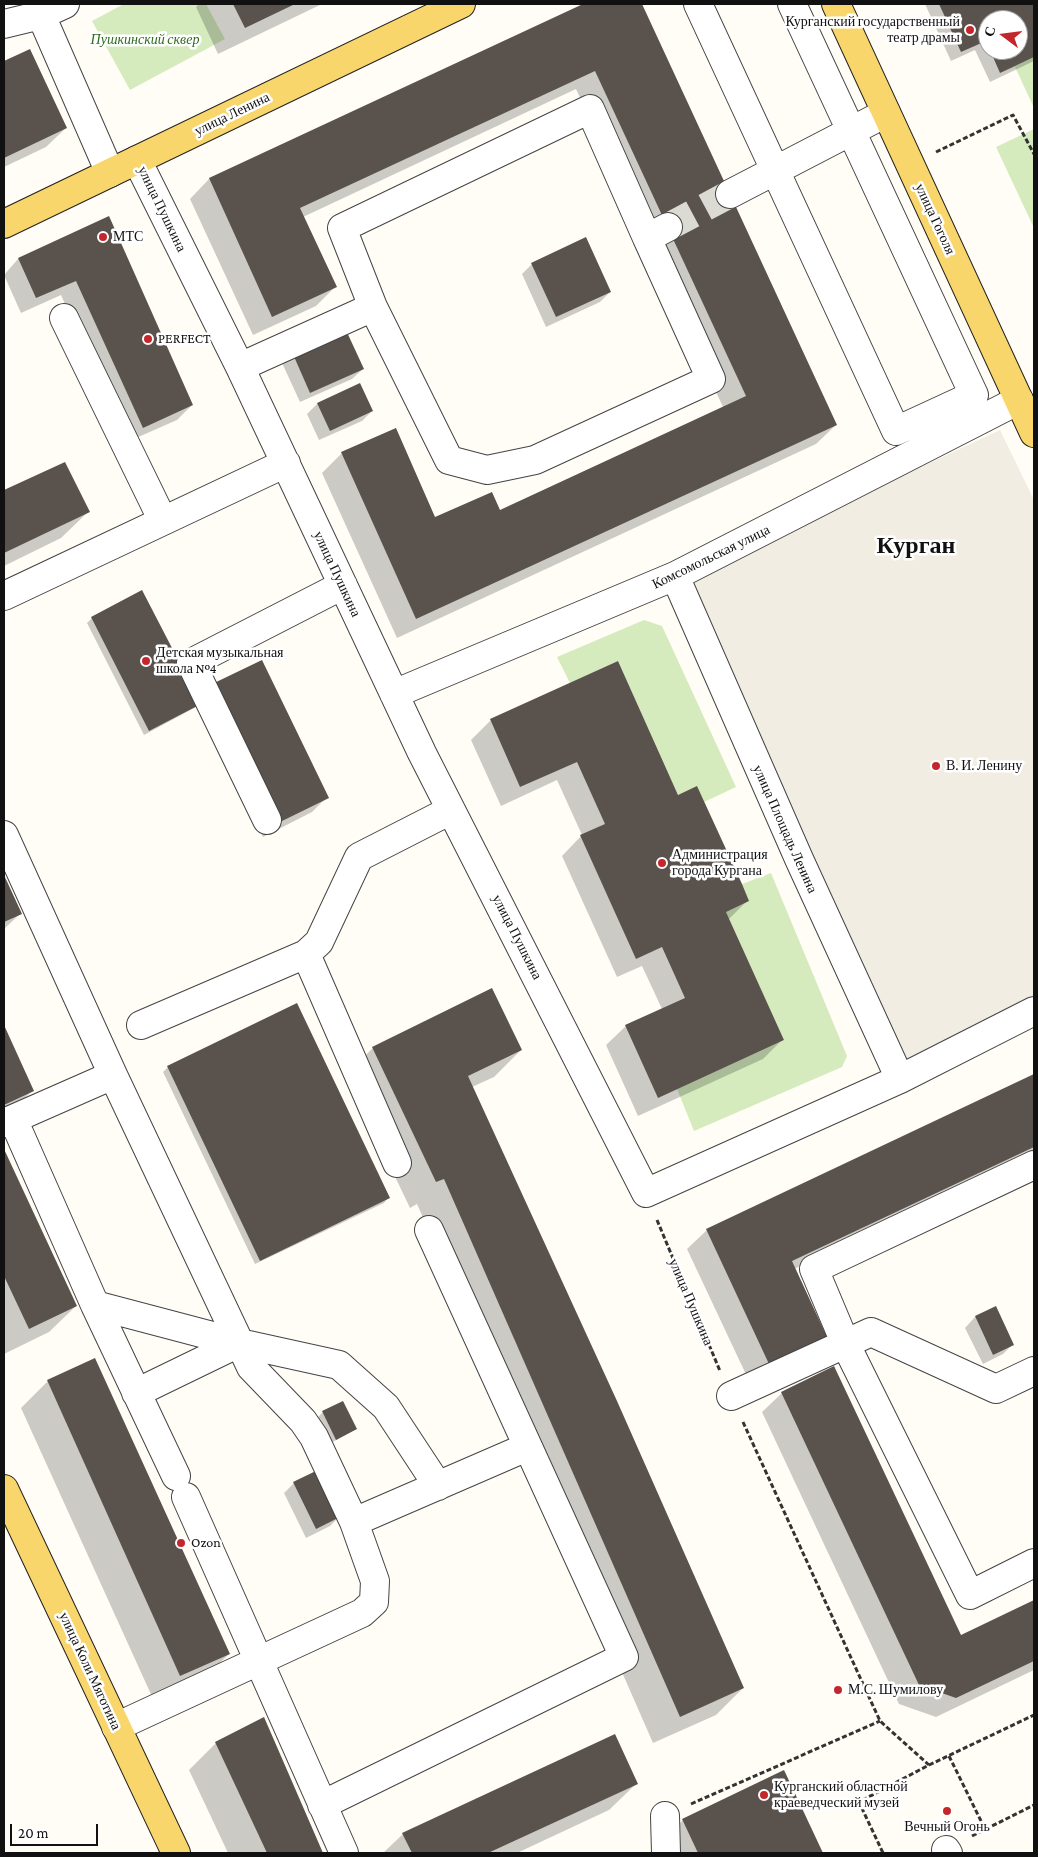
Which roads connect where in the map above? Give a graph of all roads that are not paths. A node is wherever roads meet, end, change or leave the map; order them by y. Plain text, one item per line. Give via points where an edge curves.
1 (66, 4) edge
2 (461, 4) edge
3 (698, 4) edge
4 (792, 4) edge
5 (836, 4) edge
6 (40, 15) junction
7 (4, 24) edge
8 (886, 113) junction
9 (852, 130) junction
10 (137, 160) junction
11 (774, 171) junction
12 (110, 173) junction
13 (730, 194) tunnel mouth
14 (4, 224) edge
15 (374, 307) junction
16 (64, 318) dead end
17 (240, 367) junction
18 (1019, 400) junction
19 (1034, 433) edge
20 (286, 463) junction
21 (163, 521) junction
22 (675, 576) junction
23 (343, 585) junction
24 (4, 596) edge
25 (394, 694) junction
26 (452, 810) junction
27 (267, 820) dead end
28 (4, 835) edge
29 (306, 954) junction
30 (1034, 1011) edge
31 (141, 1025) dead end
32 (114, 1075) junction
33 (900, 1079) junction
34 (8, 1121) edge
35 (397, 1163) dead end
36 (1034, 1165) edge
37 (429, 1230) dead end
38 (95, 1306) junction
39 (239, 1343) junction
40 (846, 1345) junction
41 (1034, 1370) edge
42 (136, 1393) junction
43 (730, 1396) road end
44 (527, 1447) junction
45 (438, 1486) junction
46 (4, 1489) edge
47 (354, 1522) junction
48 (1034, 1563) edge
49 (258, 1663) junction
50 (116, 1727) junction
51 (322, 1805) junction
52 (665, 1816) road end
53 (176, 1853) edge
54 (344, 1853) edge
55 (666, 1853) edge

1 - 6 street
2 - 10 main road, улица Ленина
3 - 11 street
4 - 9 street
5 - 8 main road, улица Гоголя
6 - 7 street
6 - 12 street
8 - 9 street
8 - 18 main road, улица Гоголя
9 - 11 street
9 - 11 street via 974,395 896,431
10 - 12 main road, улица Ленина
10 - 17 street, улица Пушкина
11 - 13 street
12 - 14 main road, улица Ленина
15 - 15 street via 342,228 590,109 657,233 711,380 535,460 487,470 449,460
15 - 17 street
16 - 21 street
17 - 20 street, улица Пушкина
18 - 19 main road, улица Гоголя
18 - 22 street, Комсомольская улица
20 - 21 street
20 - 23 street, улица Пушкина
21 - 24 street
22 - 25 street, Комсомольская улица
22 - 33 street, улица Площадь Ленина
23 - 25 street, улица Пушкина
23 - 27 street via 191,663
25 - 26 street, улица Пушкина
26 - 29 street via 359,857 318,942
26 - 33 street, улица Пушкина via 646,1192
28 - 32 street
29 - 31 street
29 - 35 street
30 - 33 street
32 - 34 street
32 - 39 street
34 - 38 street
36 - 40 street via 814,1269
37 - 44 street
38 - 39 street
38 - 42 street
39 - 42 street
39 - 45 street via 339,1365 386,1407
39 - 47 street via 251,1367 303,1421 314,1437
40 - 41 street via 871,1332 996,1389
40 - 43 street
40 - 48 street via 970,1595
42 - 49 street
44 - 45 street
44 - 51 street via 624,1657
45 - 47 street
46 - 50 main road, улица Коли Мяготина
47 - 49 street via 375,1581 374,1602 362,1613
49 - 50 street
49 - 51 street
50 - 53 main road, улица Коли Мяготина
51 - 54 street
52 - 55 street

